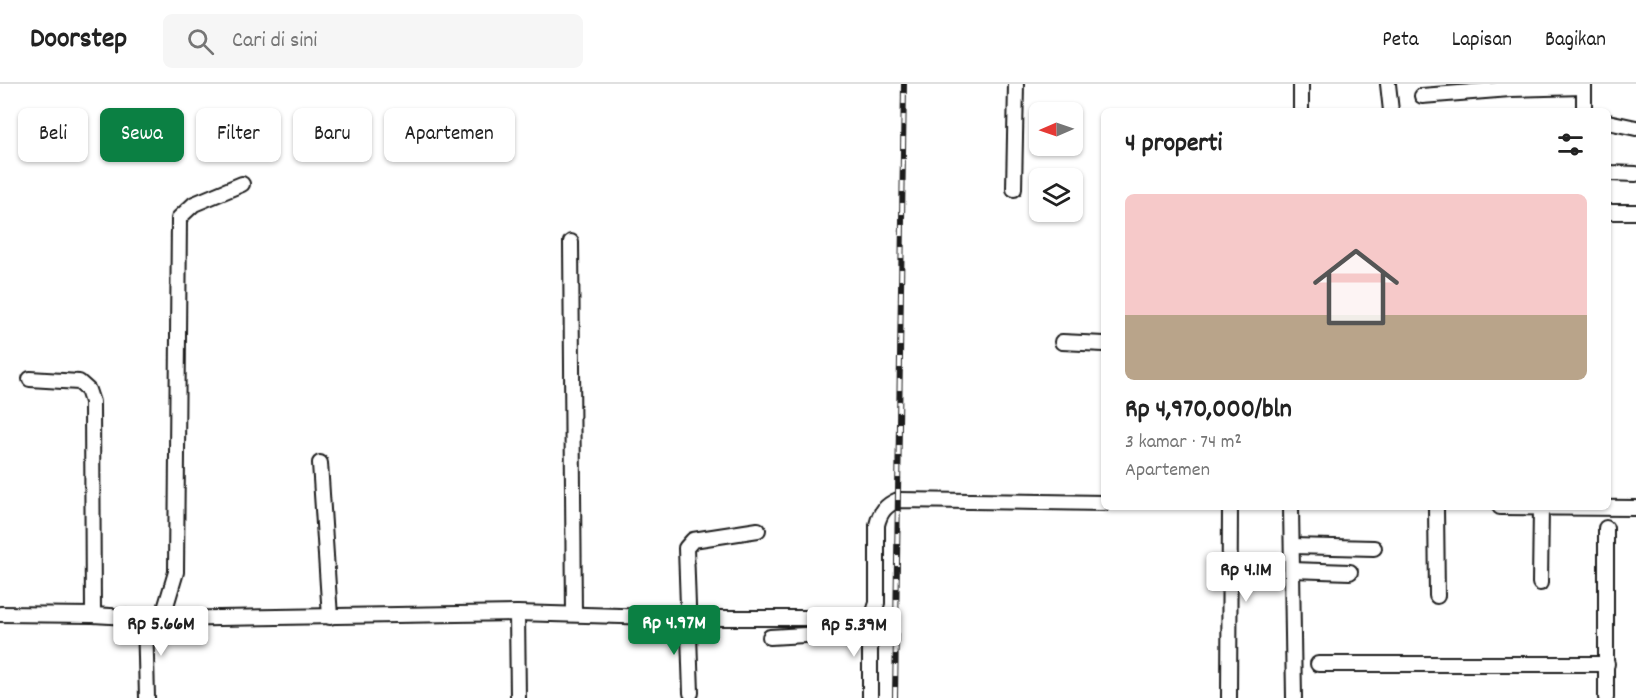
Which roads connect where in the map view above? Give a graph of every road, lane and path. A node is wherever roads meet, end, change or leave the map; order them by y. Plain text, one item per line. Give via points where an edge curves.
1 (1016, 84) edge
2 (1301, 84) edge
3 (1388, 84) edge
4 (1584, 86) edge
5 (1422, 96) dead end
6 (1301, 108) edge
7 (1391, 108) edge
8 (1584, 108) edge
9 (1611, 123) edge
10 (1636, 128) edge
11 (1611, 173) edge
12 (1636, 174) edge
13 (242, 184) dead end
14 (1014, 189) dead end
15 (1611, 212) edge
16 (1636, 212) edge
17 (571, 242) dead end
18 (1062, 342) dead end
19 (1101, 344) edge
20 (30, 379) dead end
21 (320, 463) dead end
22 (1101, 503) edge
23 (1611, 508) edge
24 (1636, 508) edge
25 (1230, 510) edge
26 (1291, 510) edge
27 (1436, 510) edge
28 (1541, 510) edge
29 (1606, 528) dead end
30 (758, 530) dead end
31 (1292, 546) junction
32 (1374, 548) dead end
33 (1292, 570) junction
34 (1350, 572) dead end
35 (1540, 584) dead end
36 (1437, 596) dead end
37 (517, 613) junction
38 (0, 614) edge
39 (574, 614) junction
40 (93, 615) junction
41 (144, 617) junction
42 (330, 617) junction
43 (689, 618) junction
44 (825, 618) junction
45 (870, 618) junction
46 (162, 619) junction
47 (770, 637) dead end
48 (1318, 664) dead end
49 (1607, 664) junction
50 (691, 693) dead end
51 (147, 698) edge
52 (518, 698) edge
53 (870, 698) edge
54 (1229, 698) edge
55 (1294, 698) edge
56 (1606, 698) edge

1 - 14 street
2 - 6 street
3 - 7 street
4 - 5 street
4 - 8 street
9 - 10 street
11 - 12 street
13 - 46 street via 194,204 179,218 176,572
15 - 16 street
17 - 39 street
18 - 19 street
20 - 40 street via 79,382 88,390 92,402
21 - 42 street
22 - 45 street via 890,503 877,525 877,603
23 - 24 street
25 - 54 street
26 - 31 street
27 - 36 street
28 - 35 street
29 - 49 street
30 - 43 street via 693,540 686,548
31 - 32 street
31 - 33 street
33 - 34 street
33 - 55 street
37 - 39 street
37 - 42 street
37 - 52 street
38 - 40 street
39 - 43 street
40 - 41 street
41 - 46 street
41 - 51 street
42 - 46 street
43 - 44 street
43 - 50 street
44 - 45 street
44 - 47 street via 822,634
45 - 53 street
48 - 49 street
49 - 56 street

